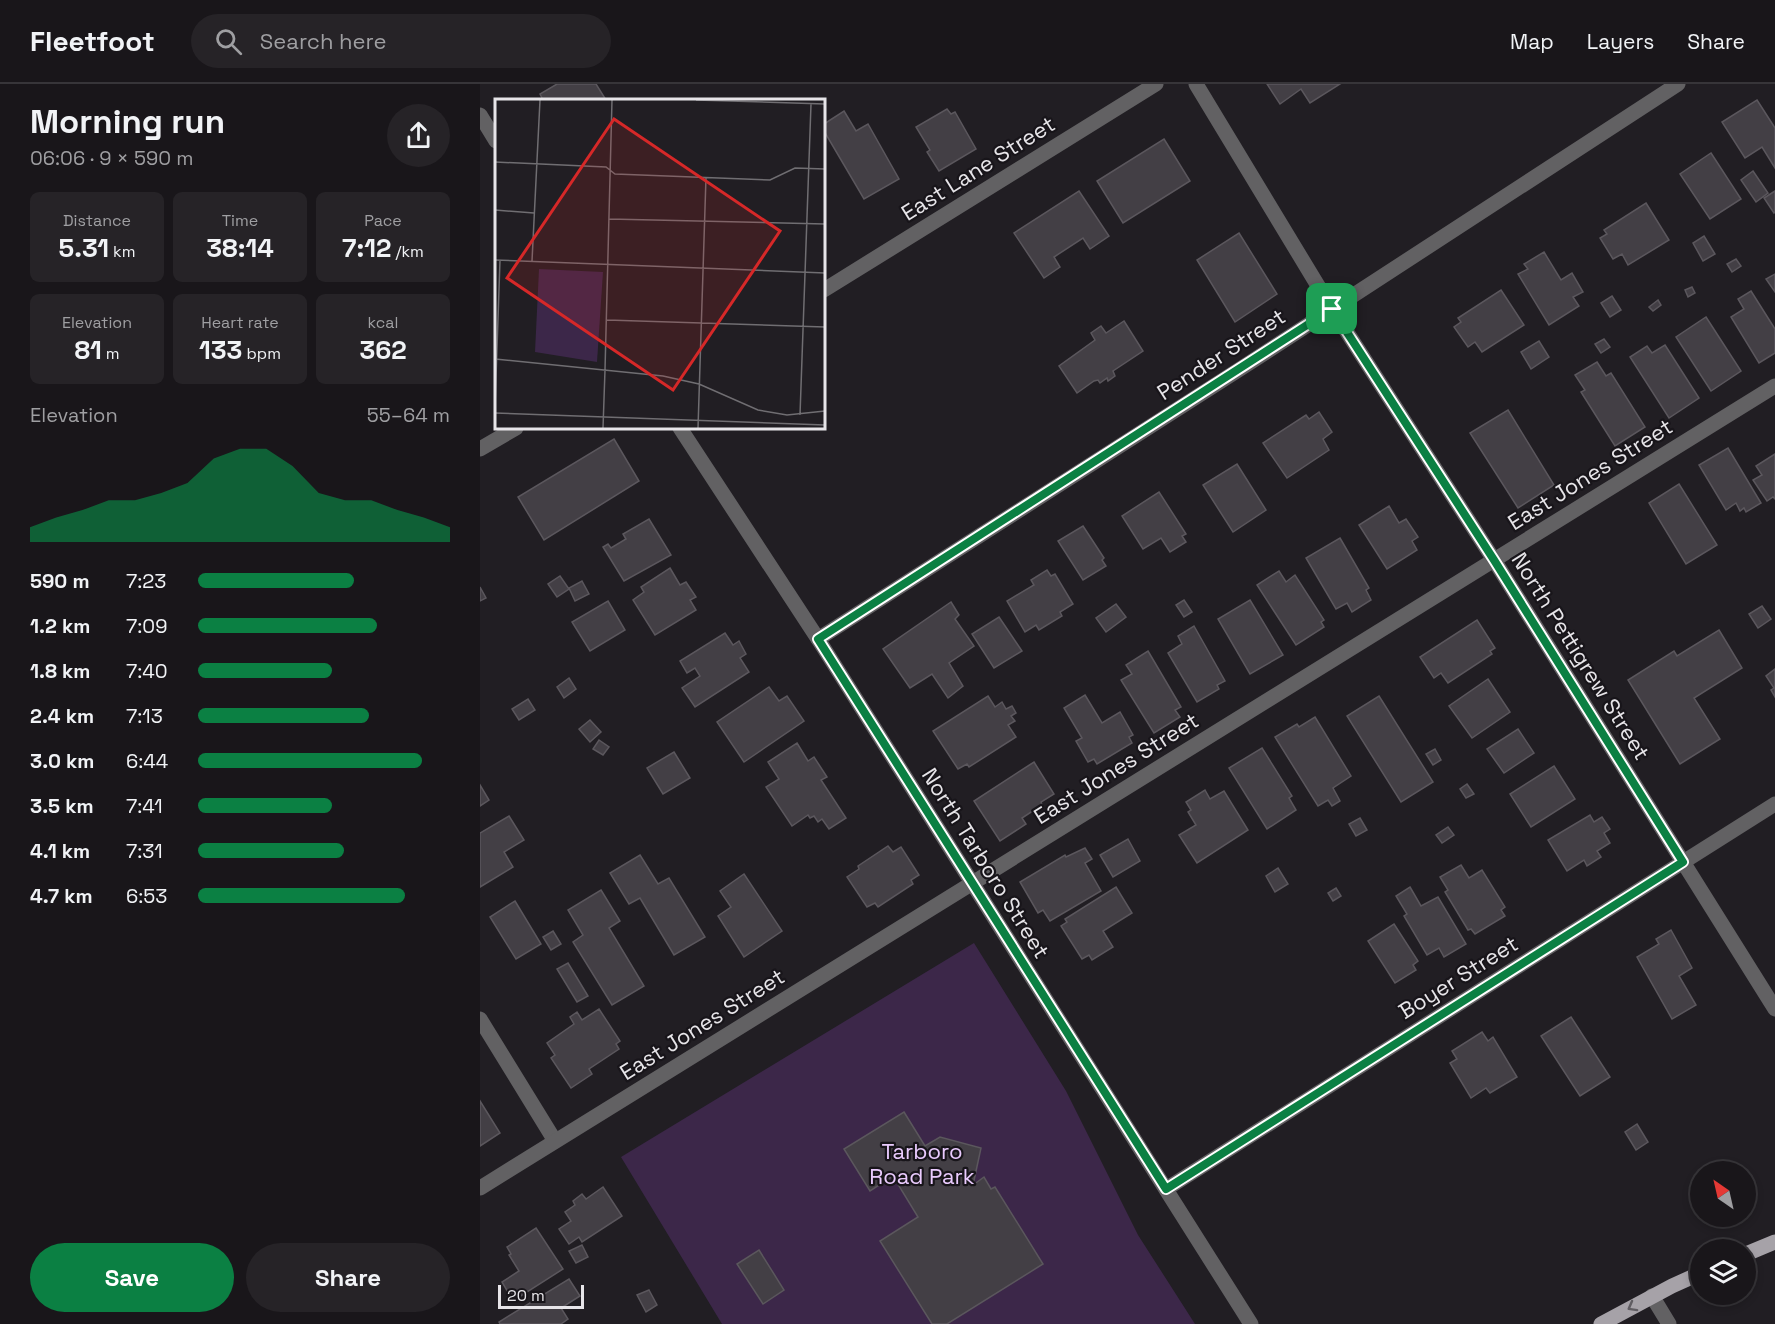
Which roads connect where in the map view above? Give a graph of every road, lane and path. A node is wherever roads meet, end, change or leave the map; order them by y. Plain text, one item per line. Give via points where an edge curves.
1 (1156, 84) edge
2 (1196, 84) edge
3 (1678, 84) edge
4 (480, 115) edge
5 (495, 139) edge
6 (825, 289) edge
7 (1332, 309) junction
8 (1775, 386) edge
9 (514, 429) edge
10 (681, 429) edge
11 (480, 449) edge
12 (1494, 560) junction
13 (818, 639) junction
14 (1775, 804) edge
15 (1683, 862) junction
16 (972, 883) junction
17 (1775, 1009) edge
18 (480, 1019) edge
19 (555, 1141) junction
20 (480, 1188) edge
21 (1166, 1189) junction
22 (1775, 1242) edge
23 (1756, 1250) edge
24 (1690, 1278) edge
25 (1652, 1296) junction
26 (1251, 1324) edge
27 (1601, 1324) edge
28 (1669, 1324) edge

1 - 6 street, East Lane Street
2 - 7 street, North Pettigrew Street
3 - 7 street, Pender Street
4 - 5 street
7 - 12 street, North Pettigrew Street
7 - 13 street, Pender Street
8 - 12 street, East Jones Street
9 - 11 street
10 - 13 street, North Tarboro Street
12 - 15 street, North Pettigrew Street
12 - 16 street, East Jones Street
13 - 16 street, North Tarboro Street
14 - 15 street, Boyer Street
15 - 17 street, North Pettigrew Street
15 - 21 street, Boyer Street
16 - 19 street, East Jones Street
16 - 21 street, North Tarboro Street
18 - 19 street
19 - 20 street, East Jones Street
21 - 26 street, North Tarboro Street
22 - 23 main road
24 - 25 main road
25 -> 27 main road
25 - 28 street

